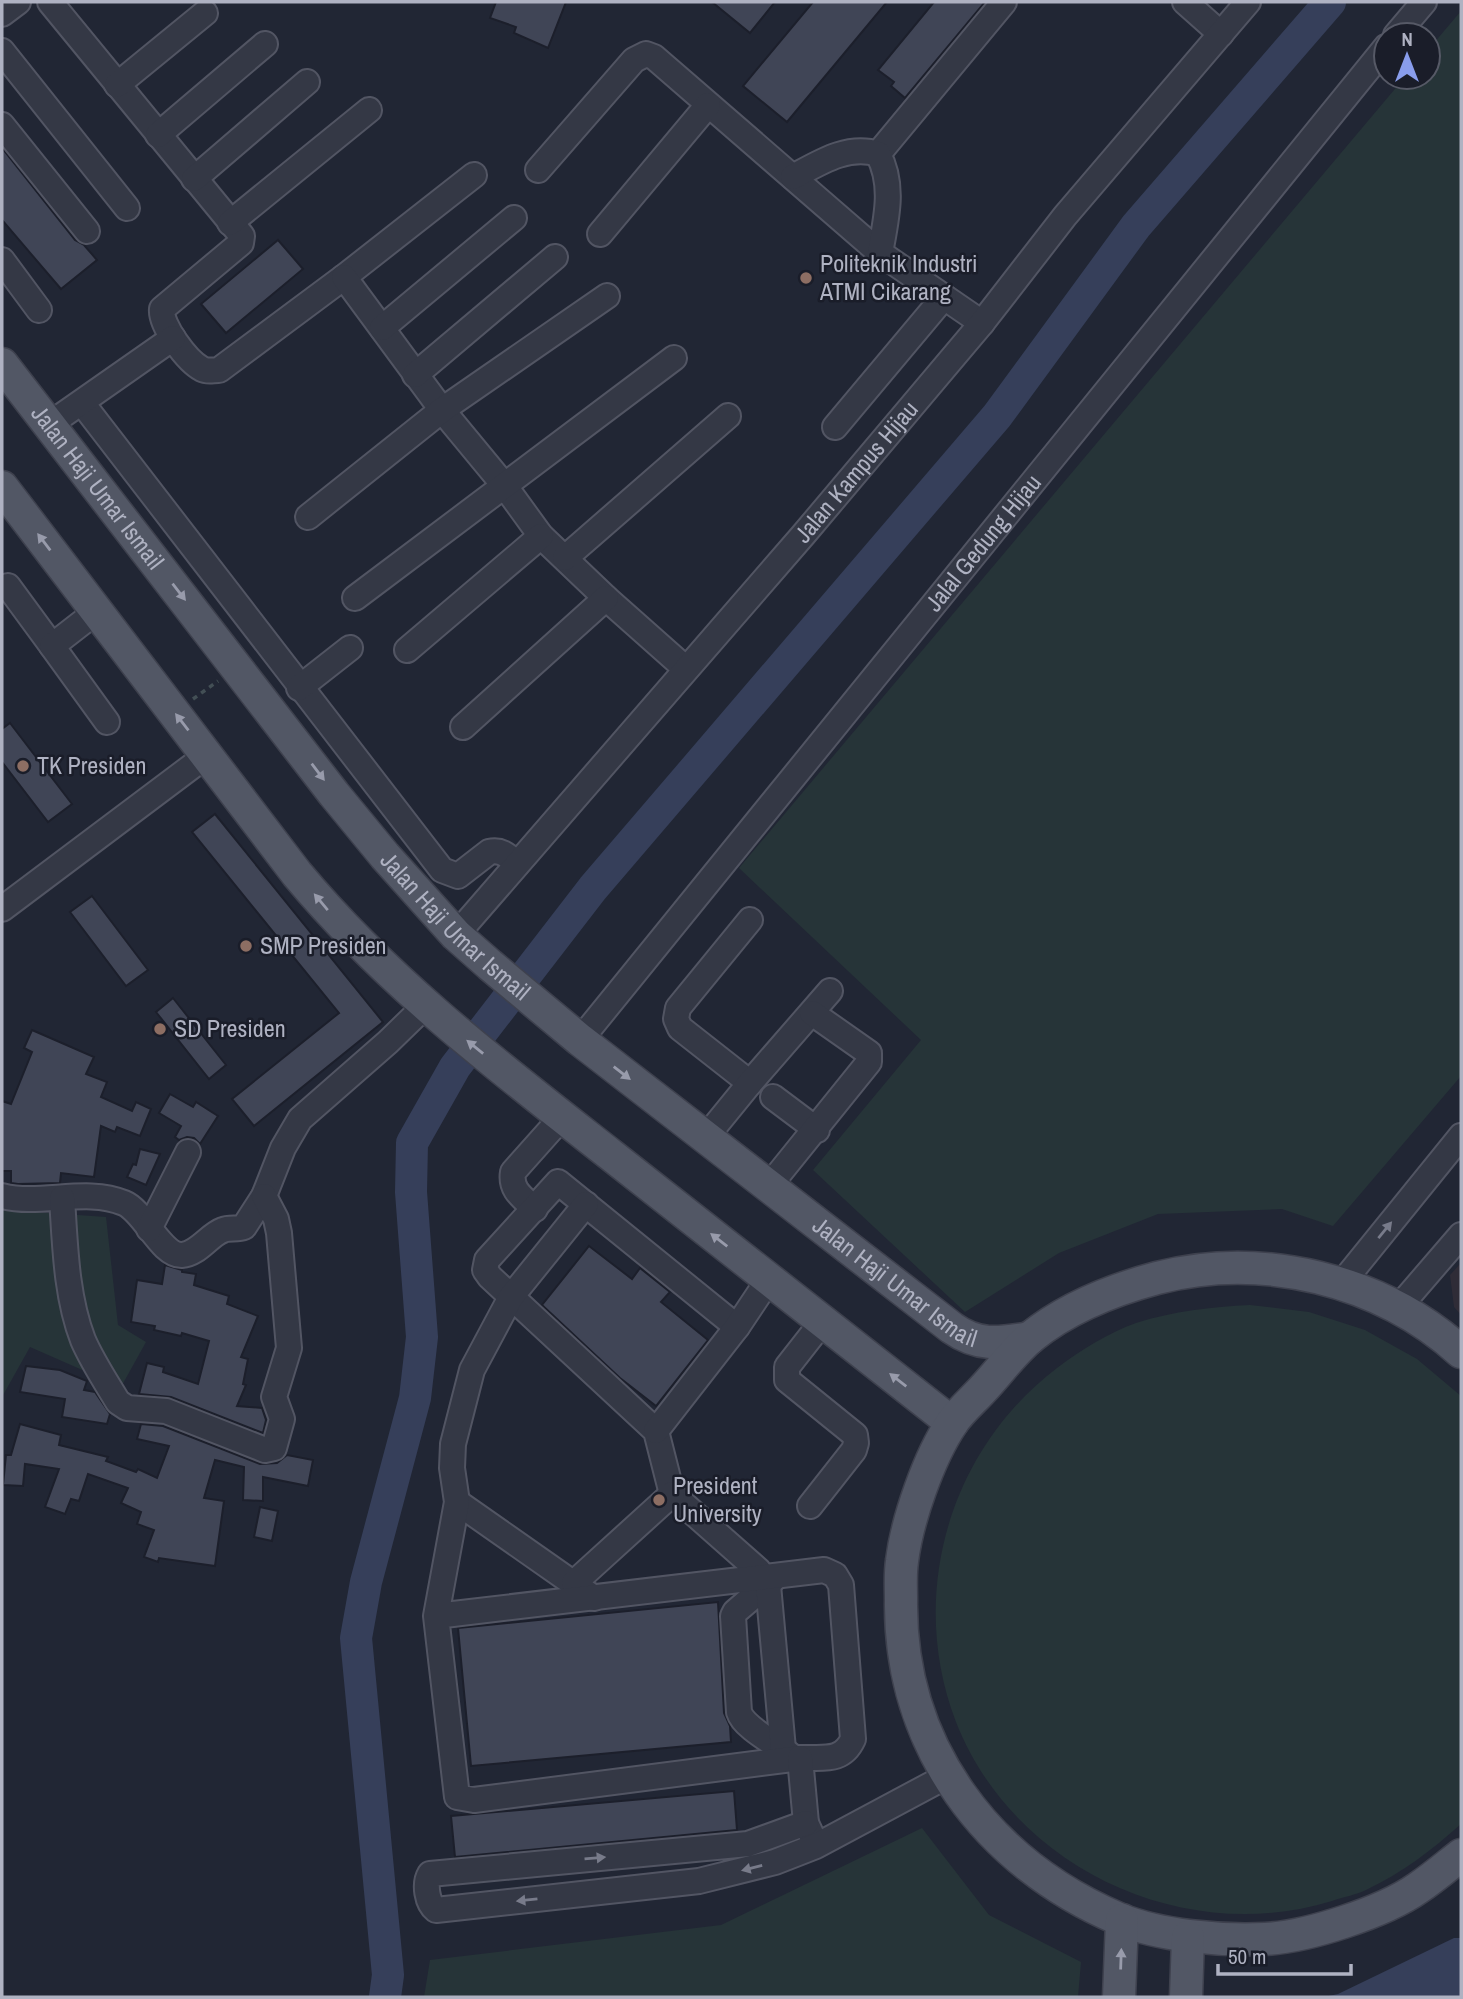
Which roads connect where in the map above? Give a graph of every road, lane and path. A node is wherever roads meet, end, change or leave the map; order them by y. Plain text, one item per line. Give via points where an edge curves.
1 (18, 2) edge
2 (50, 2) edge
3 (1004, 2) edge
4 (1185, 2) edge
5 (1248, 2) edge
6 (1424, 2) edge
7 (205, 13) dead end
8 (2, 14) edge
9 (1408, 21) edge
10 (1222, 34) junction
11 (265, 44) dead end
12 (2, 51) edge
13 (1372, 64) edge
14 (306, 82) dead end
15 (117, 85) junction
16 (708, 105) junction
17 (369, 110) dead end
18 (2, 125) edge
19 (158, 135) junction
20 (878, 155) junction
21 (538, 170) dead end
22 (474, 175) dead end
23 (793, 177) junction
24 (194, 179) junction
25 (127, 208) dead end
26 (513, 218) dead end
27 (230, 223) junction
28 (87, 231) dead end
29 (600, 234) dead end
30 (880, 253) junction
31 (555, 257) dead end
32 (2, 260) edge
33 (344, 277) junction
34 (607, 296) dead end
35 (944, 297) junction
36 (39, 310) dead end
37 (982, 323) junction
38 (382, 328) junction
39 (173, 338) junction
40 (674, 358) dead end
41 (2, 364) edge
42 (415, 374) junction
43 (82, 403) junction
44 (442, 410) junction
45 (728, 416) dead end
46 (50, 425) junction
47 (835, 427) dead end
48 (504, 485) junction
49 (2, 487) edge
50 (308, 517) dead end
51 (541, 536) junction
52 (565, 558) junction
53 (8, 586) dead end
54 (355, 598) dead end
55 (606, 598) junction
56 (97, 611) junction
57 (52, 646) junction
58 (350, 648) dead end
59 (407, 650) dead end
60 (237, 667) junction
61 (686, 669) junction
62 (299, 688) junction
63 (174, 712) junction
64 (107, 722) dead end
65 (463, 727) dead end
66 (207, 755) junction
67 (510, 858) junction
68 (2, 909) edge
69 (750, 920) dead end
70 (456, 935) junction
71 (830, 991) dead end
72 (433, 1012) junction
73 (812, 1013) junction
74 (574, 1035) junction
75 (750, 1083) junction
76 (773, 1097) dead end
77 (562, 1117) junction
78 (817, 1130) junction
79 (1461, 1136) edge
80 (706, 1137) junction
81 (188, 1152) dead end
82 (769, 1186) junction
83 (2, 1196) edge
84 (264, 1196) junction
85 (62, 1198) junction
86 (586, 1204) junction
87 (535, 1209) junction
88 (149, 1229) junction
89 (1461, 1235) edge
90 (769, 1279) junction
91 (1342, 1283) junction
92 (512, 1297) junction
93 (1399, 1307) junction
94 (823, 1321) junction
95 (737, 1327) junction
96 (1030, 1338) junction
97 (1461, 1352) edge
98 (952, 1423) junction
99 (656, 1431) junction
100 (672, 1494) junction
101 (457, 1502) junction
102 (810, 1506) dead end
103 (769, 1579) junction
104 (574, 1583) junction
105 (594, 1598) junction
106 (436, 1616) junction
107 (793, 1755) junction
108 (947, 1776) junction
109 (806, 1823) junction
110 (816, 1846) junction
111 (1461, 1855) edge
112 (1122, 1920) junction
113 (1188, 1937) junction
114 (1119, 1997) edge
115 (1186, 1997) edge

1 - 8 street
2 - 15 street
3 - 20 street
4 - 10 street
5 - 10 street, Jalan Kampus Hijau
6 - 9 street
7 - 15 street
10 - 37 street, Jalan Kampus Hijau via 1065,216
11 - 19 street
12 - 25 street
13 - 74 street, Jalal Gedung Hijau
14 - 24 street
15 - 19 street
16 - 21 street via 654,57 639,56
16 - 23 street
16 - 29 street
17 - 27 street
18 - 28 street
19 - 24 street
20 - 23 street via 866,150 831,157
20 - 30 street via 888,184
22 - 33 street
23 - 30 street
24 - 27 street
26 - 38 street
27 - 39 street via 242,236 241,243 162,309
30 - 35 street
31 - 42 street
32 - 36 street
33 - 38 street
33 - 39 street via 219,370 198,367
34 - 44 street
35 - 37 street
35 - 47 street
37 - 61 street, Jalan Kampus Hijau
38 - 42 street
39 - 43 street
40 - 48 street
41 - 46 main road, Jalan Haji Umar Ismail
42 - 44 street
43 - 46 street
43 - 62 street
44 - 48 street
44 - 50 street
45 - 52 street
46 -> 60 main road, Jalan Haji Umar Ismail
48 - 51 street
48 - 54 street
56 -> 49 main road
51 - 52 street
51 - 59 street
52 - 55 street
53 - 57 street
55 - 61 street
55 - 65 street
56 - 57 street
56 - 63 main road
57 - 64 street
58 - 62 street
60 - 63 path
60 -> 70 main road, Jalan Haji Umar Ismail via 343,804
61 - 67 street, Jalan Kampus Hijau
62 - 67 street via 442,870 458,876 489,852
66 -> 63 main road
66 - 68 street
72 -> 66 main road via 326,908
67 - 70 street, Jalan Kampus Hijau
69 - 75 street via 678,1008 676,1019 680,1028
70 - 74 main road, Jalan Haji Umar Ismail
71 - 73 street
77 -> 72 main road
72 - 84 street via 300,1119
73 - 75 street
73 - 78 street via 870,1058
74 -> 80 main road, Jalan Haji Umar Ismail
75 - 80 street
76 - 78 street
77 - 87 street via 513,1172 514,1190
90 -> 77 main road
78 - 82 street
91 -> 79 street
80 - 82 main road, Jalan Haji Umar Ismail
81 - 88 street
82 - 96 main road, Jalan Haji Umar Ismail via 967,1338 986,1342
83 - 85 street
84 - 85 street via 279,1233 289,1348 274,1397 282,1419 274,1448 265,1450 166,1411 127,1408 118,1402 77,1320
84 - 88 street via 244,1227 220,1231 187,1255 173,1252
85 - 88 street via 106,1197 127,1203
86 - 87 street via 558,1182
86 - 92 street
86 - 95 street
87 - 92 street via 486,1260 485,1270
89 - 93 street
90 - 94 main road
90 - 95 street
91 - 93 main road
91 - 96 main road via 1247,1268 1179,1272 1126,1286
92 - 99 street
92 - 101 street via 472,1370 453,1444
93 - 97 main road
98 -> 94 main road
94 - 102 street via 787,1367 787,1380 855,1435 856,1443
95 - 99 street
96 - 98 main road
98 - 108 main road via 919,1489 901,1574 901,1636 916,1708
99 - 100 street
100 - 103 street
100 - 104 street
101 - 104 street
101 - 106 street
103 - 105 street
103 - 107 street
103 - 107 street via 733,1616 739,1712 749,1725
103 - 107 street via 824,1570 835,1575 841,1585 853,1739 838,1756
104 - 105 street
105 - 106 street
106 - 107 street via 457,1797 474,1800
107 - 109 street
108 - 110 street
108 - 112 main road via 993,1837 1053,1886
109 - 110 street
110 -> 109 street via 775,1862 699,1881 436,1910 429,1903 430,1874 748,1844
111 - 113 main road via 1415,1891 1344,1923 1267,1939
112 - 113 main road
114 -> 112 main road
113 - 115 main road

